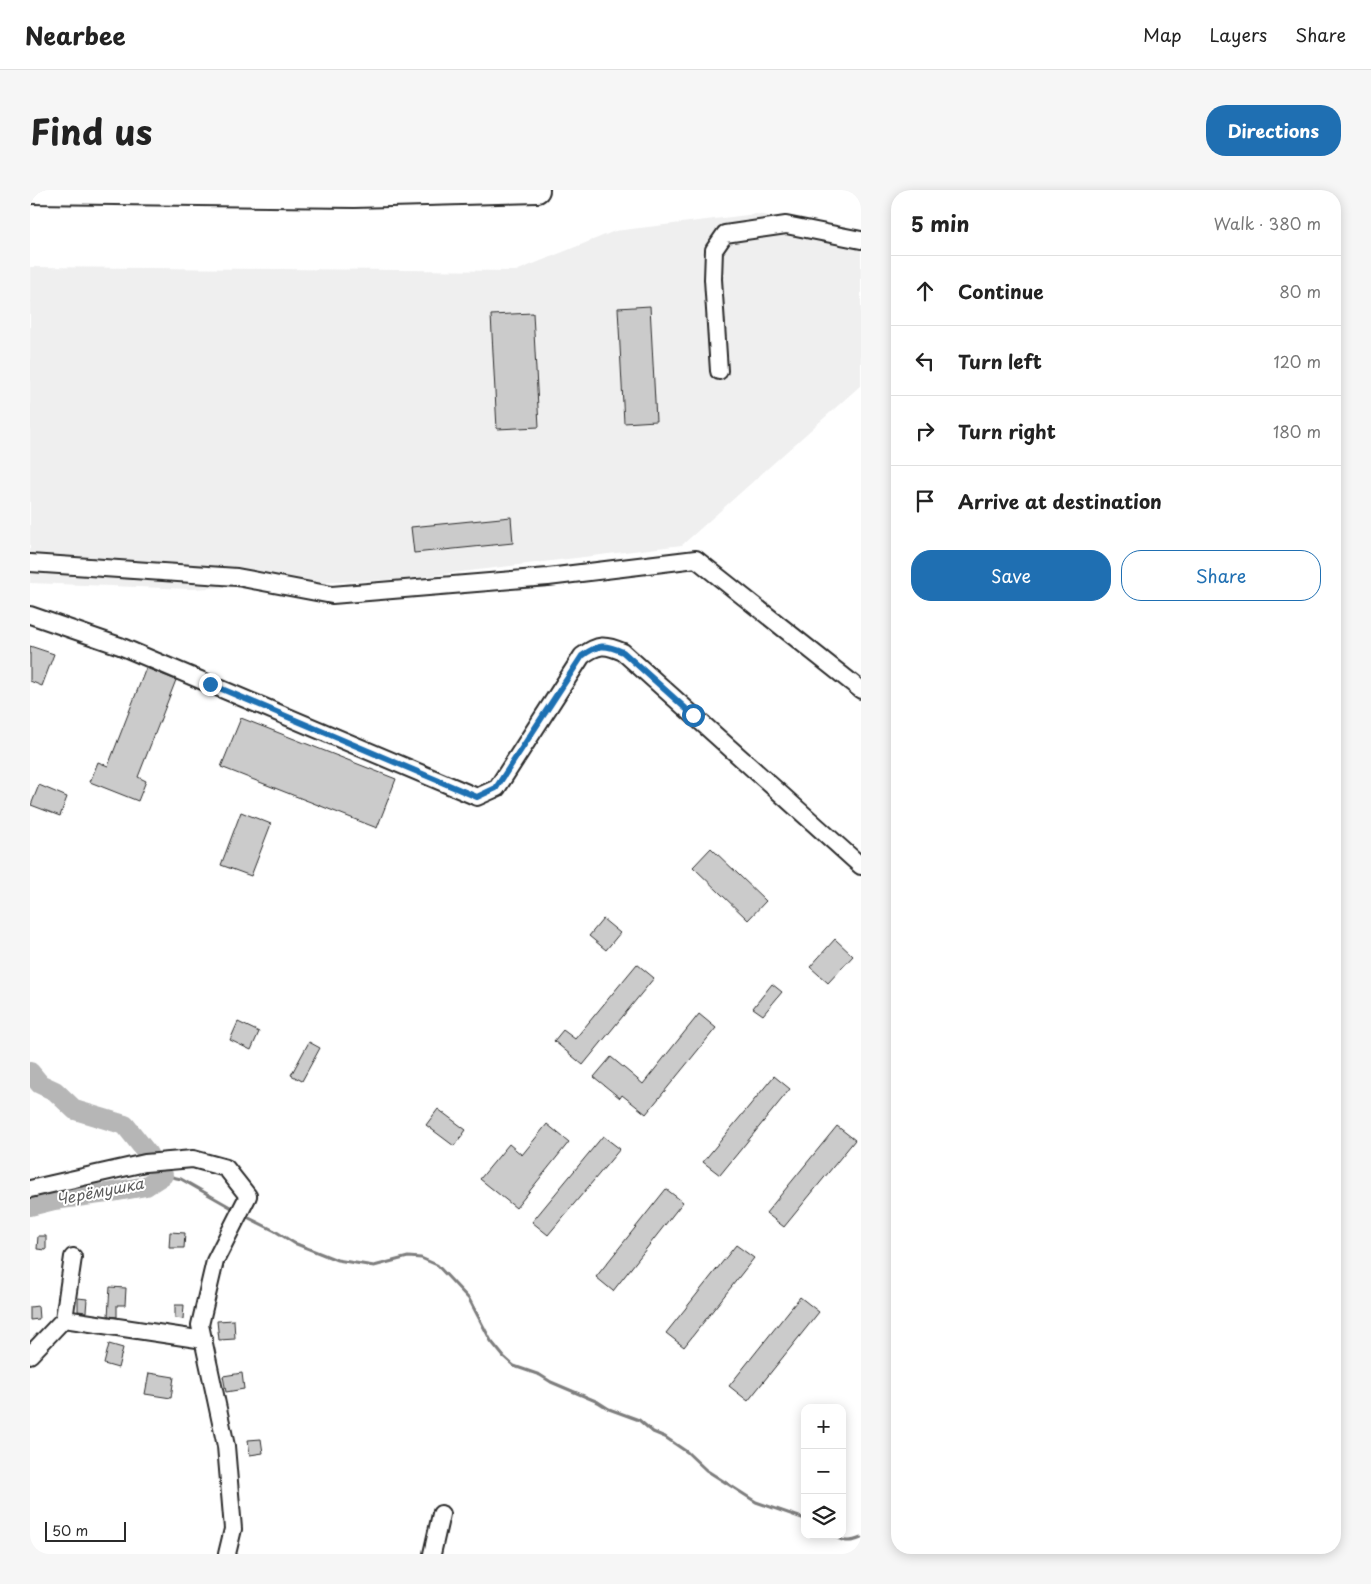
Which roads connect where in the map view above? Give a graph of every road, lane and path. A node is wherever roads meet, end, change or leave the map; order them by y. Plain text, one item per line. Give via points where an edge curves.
1 (113, 190) edge
2 (537, 190) edge
3 (30, 191) edge
4 (65, 192) junction
5 (861, 240) edge
6 (719, 371) dead end
7 (30, 563) edge
8 (30, 616) edge
9 (861, 690) edge
10 (861, 866) edge
11 (30, 1188) edge
12 (72, 1256) dead end
13 (64, 1319) junction
14 (204, 1340) junction
15 (30, 1355) edge
16 (441, 1514) dead end
17 (227, 1554) edge
18 (432, 1554) edge

1 - 4 highway
2 - 4 highway via 354,194
3 - 4 highway
5 - 6 street via 786,225 726,234 714,250
7 - 9 street via 237,577 332,595 548,577 696,559
8 - 10 street via 120,646 477,797 496,788 582,656 593,648 609,646 623,652
11 - 14 street via 145,1163 193,1159 226,1168 248,1196 215,1261 200,1325
12 - 13 street
13 - 14 street
13 - 15 street
14 - 17 street via 226,1446 233,1529
16 - 18 street

